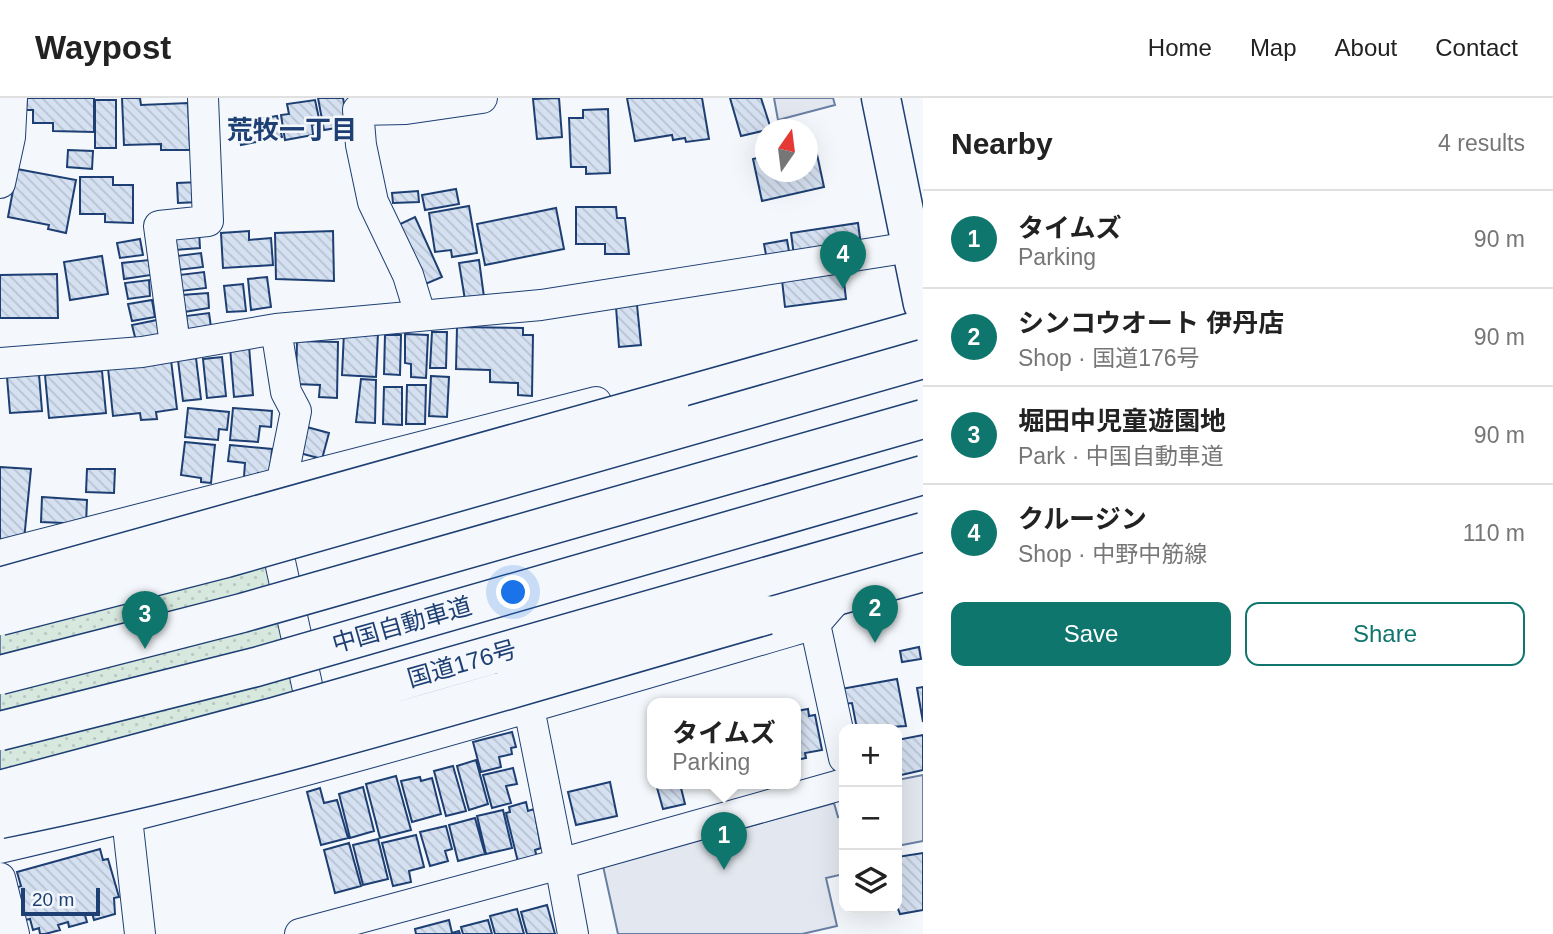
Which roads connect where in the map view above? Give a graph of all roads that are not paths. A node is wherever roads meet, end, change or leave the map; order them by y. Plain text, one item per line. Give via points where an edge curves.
1 (12, 98) edge
2 (203, 98) edge
3 (482, 98) edge
4 (881, 98) edge
5 (356, 104) edge
6 (0, 183) edge
7 (913, 196) edge
8 (912, 247) junction
9 (923, 304) edge
10 (420, 314) junction
11 (276, 329) junction
12 (923, 329) edge
13 (175, 345) junction
14 (923, 359) edge
15 (0, 362) edge
16 (738, 381) junction
17 (923, 419) edge
18 (923, 475) edge
19 (273, 484) junction
20 (923, 532) edge
21 (0, 555) edge
22 (923, 572) edge
23 (0, 587) edge
24 (841, 594) junction
25 (0, 616) edge
26 (815, 624) junction
27 (0, 675) edge
28 (529, 708) junction
29 (0, 731) edge
30 (839, 735) edge
31 (325, 764) junction
32 (839, 785) edge
33 (0, 790) edge
34 (127, 818) junction
35 (0, 820) edge
36 (0, 848) edge
37 (560, 864) junction
38 (0, 878) edge
39 (14, 934) edge
40 (140, 934) edge
41 (300, 934) edge
42 (573, 934) edge

1 - 6 street
2 - 13 street via 208,221 159,226
3 - 5 street via 406,109
4 - 7 main road
5 - 10 street via 373,202 408,275
7 - 8 main road
8 - 9 main road
8 - 10 street via 541,305
10 - 11 street
11 - 13 street
11 - 19 street via 286,392 296,411
12 - 16 main road
13 - 15 street via 142,352
14 - 25 main road, bridge via 226,558
16 - 19 street via 699,379
16 - 23 main road, bridge
17 - 27 main road, bridge via 307,595
18 - 29 main road, 中国自動車道, bridge via 256,667
19 - 21 street
19 - 31 street
20 - 33 main road, 国道176号, bridge via 353,695
22 - 24 main road
24 - 26 street
24 - 35 main road, bridge via 322,740 87,802
26 - 28 street
26 - 30 street
28 - 31 street
28 - 37 street
31 - 34 street
32 - 37 street
34 - 36 street
34 - 40 street
37 - 41 street
37 - 42 street
38 - 39 street

